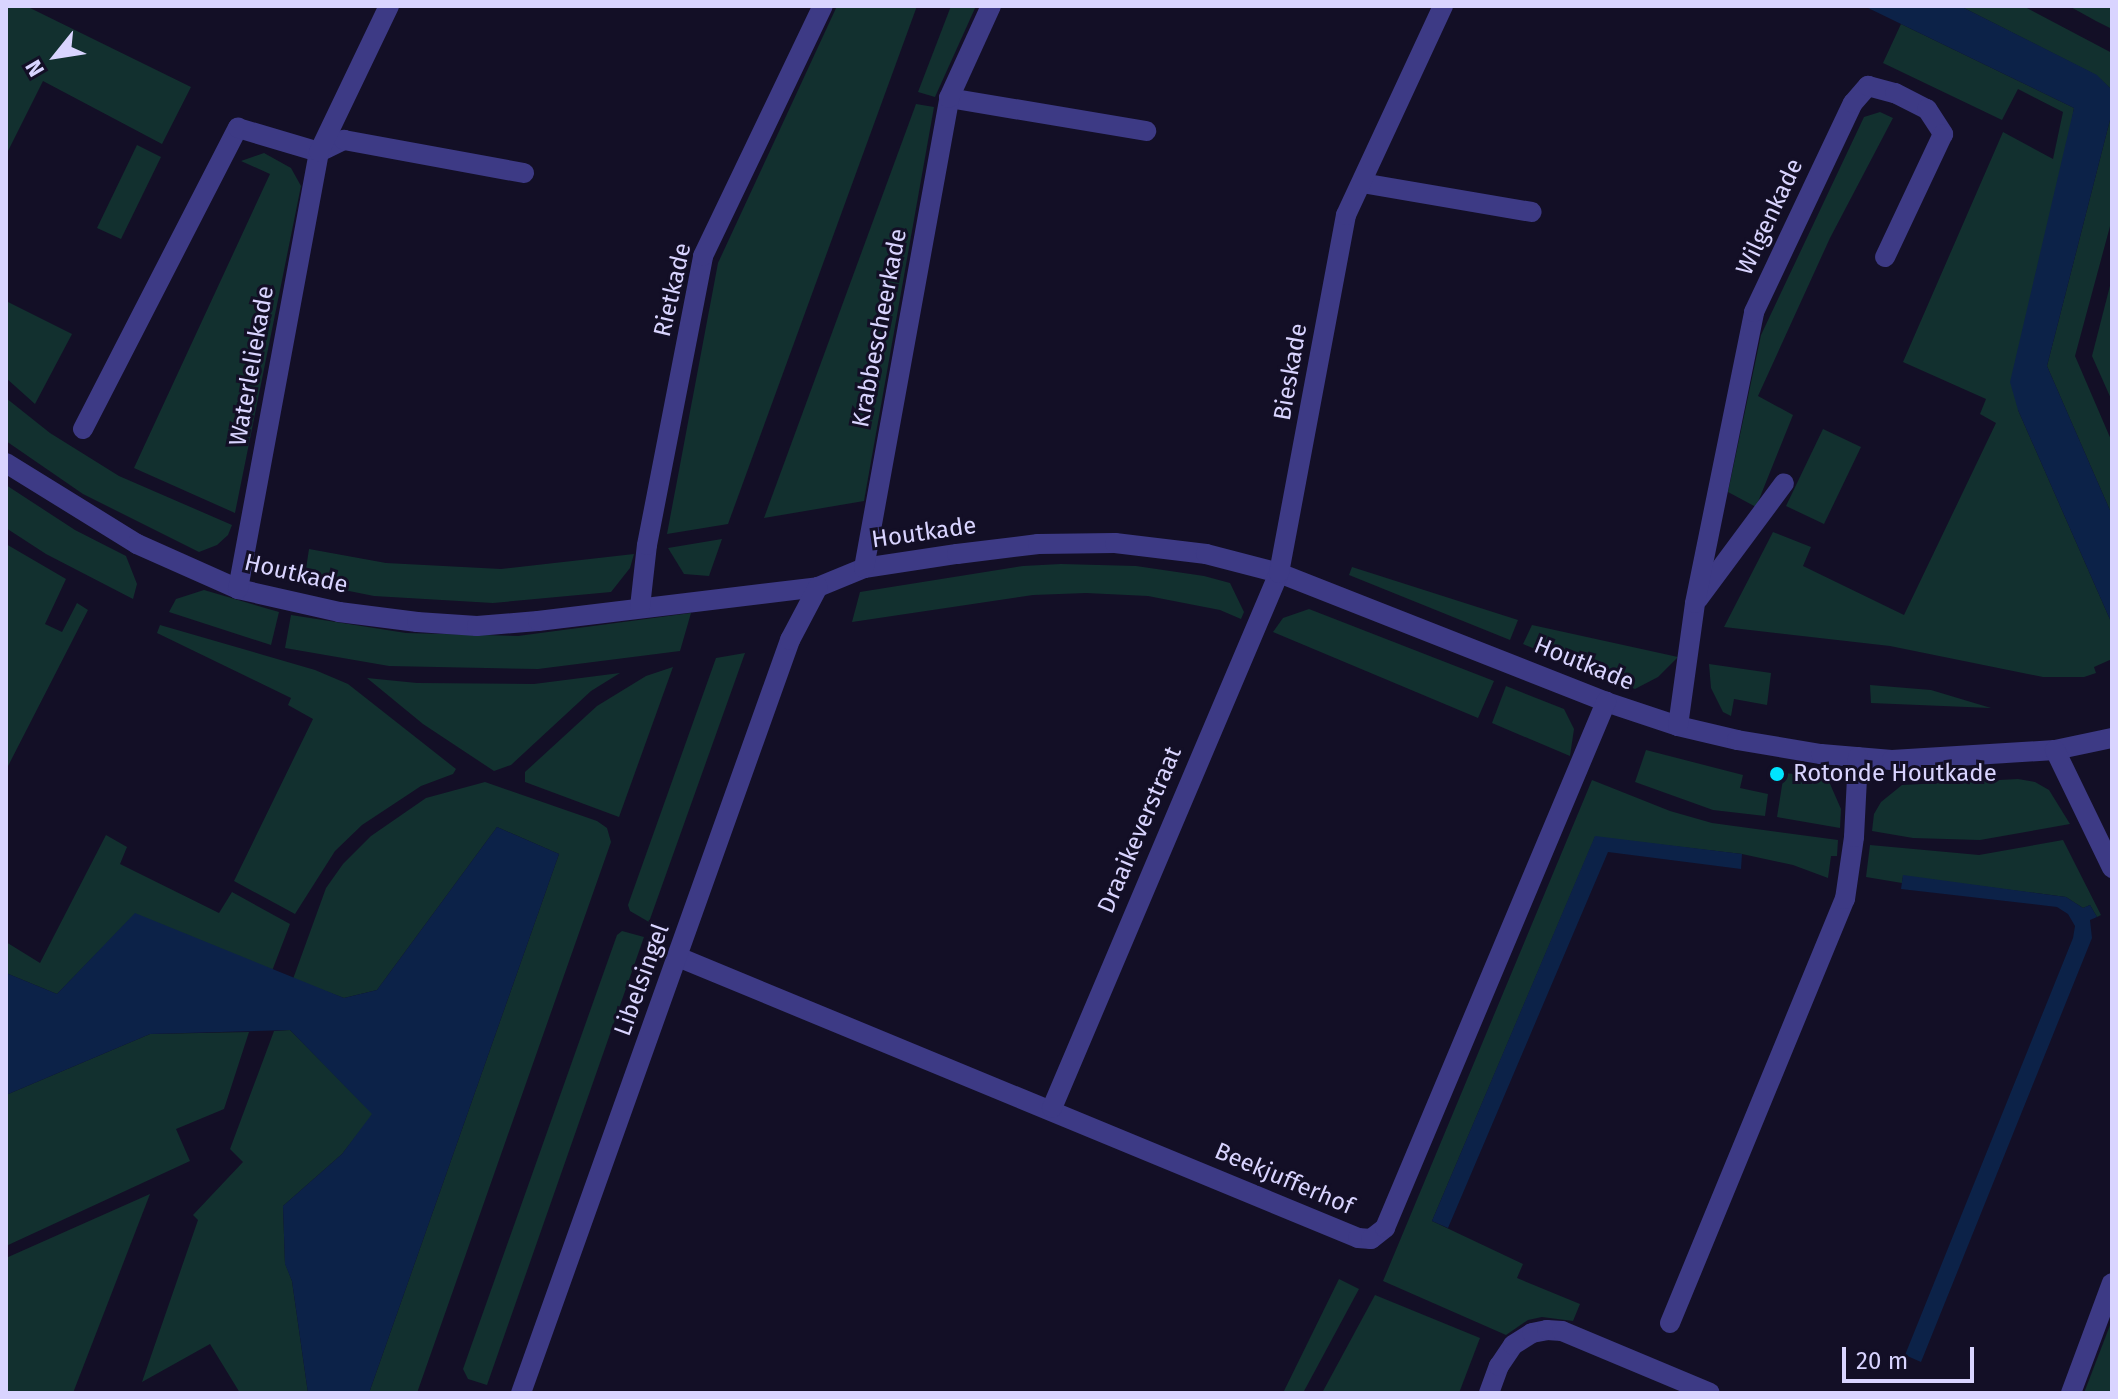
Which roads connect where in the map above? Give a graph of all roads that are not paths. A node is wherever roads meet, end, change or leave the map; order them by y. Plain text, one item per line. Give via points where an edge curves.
1 (389, 6) edge
2 (823, 6) edge
3 (991, 6) edge
4 (1443, 6) edge
5 (949, 98) junction
6 (1146, 131) dead end
7 (319, 152) junction
8 (524, 173) dead end
9 (1362, 183) junction
10 (1532, 212) dead end
11 (1885, 257) dead end
12 (83, 429) dead end
13 (6, 463) edge
14 (1784, 483) dead end
15 (864, 568) junction
16 (1279, 573) junction
17 (818, 587) junction
18 (238, 589) junction
19 (1695, 603) junction
20 (640, 607) junction
21 (1606, 702) junction
22 (1678, 726) junction
23 (2112, 738) edge
24 (2055, 750) junction
25 (1858, 757) junction
26 (2112, 868) edge
27 (678, 957) junction
28 (1052, 1108) junction
29 (2112, 1283) edge
30 (1670, 1323) dead end
31 (521, 1393) edge
32 (1489, 1393) edge
33 (1710, 1393) edge
34 (2071, 1393) edge

1 - 7 street, Waterleliekade
2 - 20 street, Rietkade via 703,256 647,545
3 - 5 street, Krabbescheerkade
4 - 9 street, Bieskade
5 - 6 street
5 - 15 street, Krabbescheerkade
7 - 8 street via 344,140
7 - 12 street via 238,128
7 - 18 street, Waterleliekade
9 - 10 street
9 - 16 street, Bieskade via 1346,215
11 - 19 street, Wilgenkade via 1943,134 1927,109 1868,86 1853,103 1754,312
13 - 18 street, Houtkade via 137,544
14 - 19 street, Wilgenkade
15 - 16 street, Houtkade via 1038,544 1115,543 1206,554
15 - 17 street, Houtkade
16 - 21 street, Houtkade
16 - 28 street, Draaikeverstraat
17 - 20 street, Houtkade
17 - 27 street, Libelsingel via 790,640
18 - 20 street, Houtkade via 339,612 477,626
19 - 22 street, Wilgenkade
21 - 22 street, Houtkade
21 - 28 street, Beekjufferhof via 1385,1228 1371,1239 1358,1238
22 - 25 street, Houtkade via 1790,750
23 - 24 street, Houtkade
24 - 25 street, Houtkade via 1924,759
24 - 26 street
25 - 30 street via 1845,899
27 - 28 street, Beekjufferhof
27 - 31 street, Libelsingel
29 - 34 street
32 - 33 street via 1513,1345 1532,1333 1562,1331

